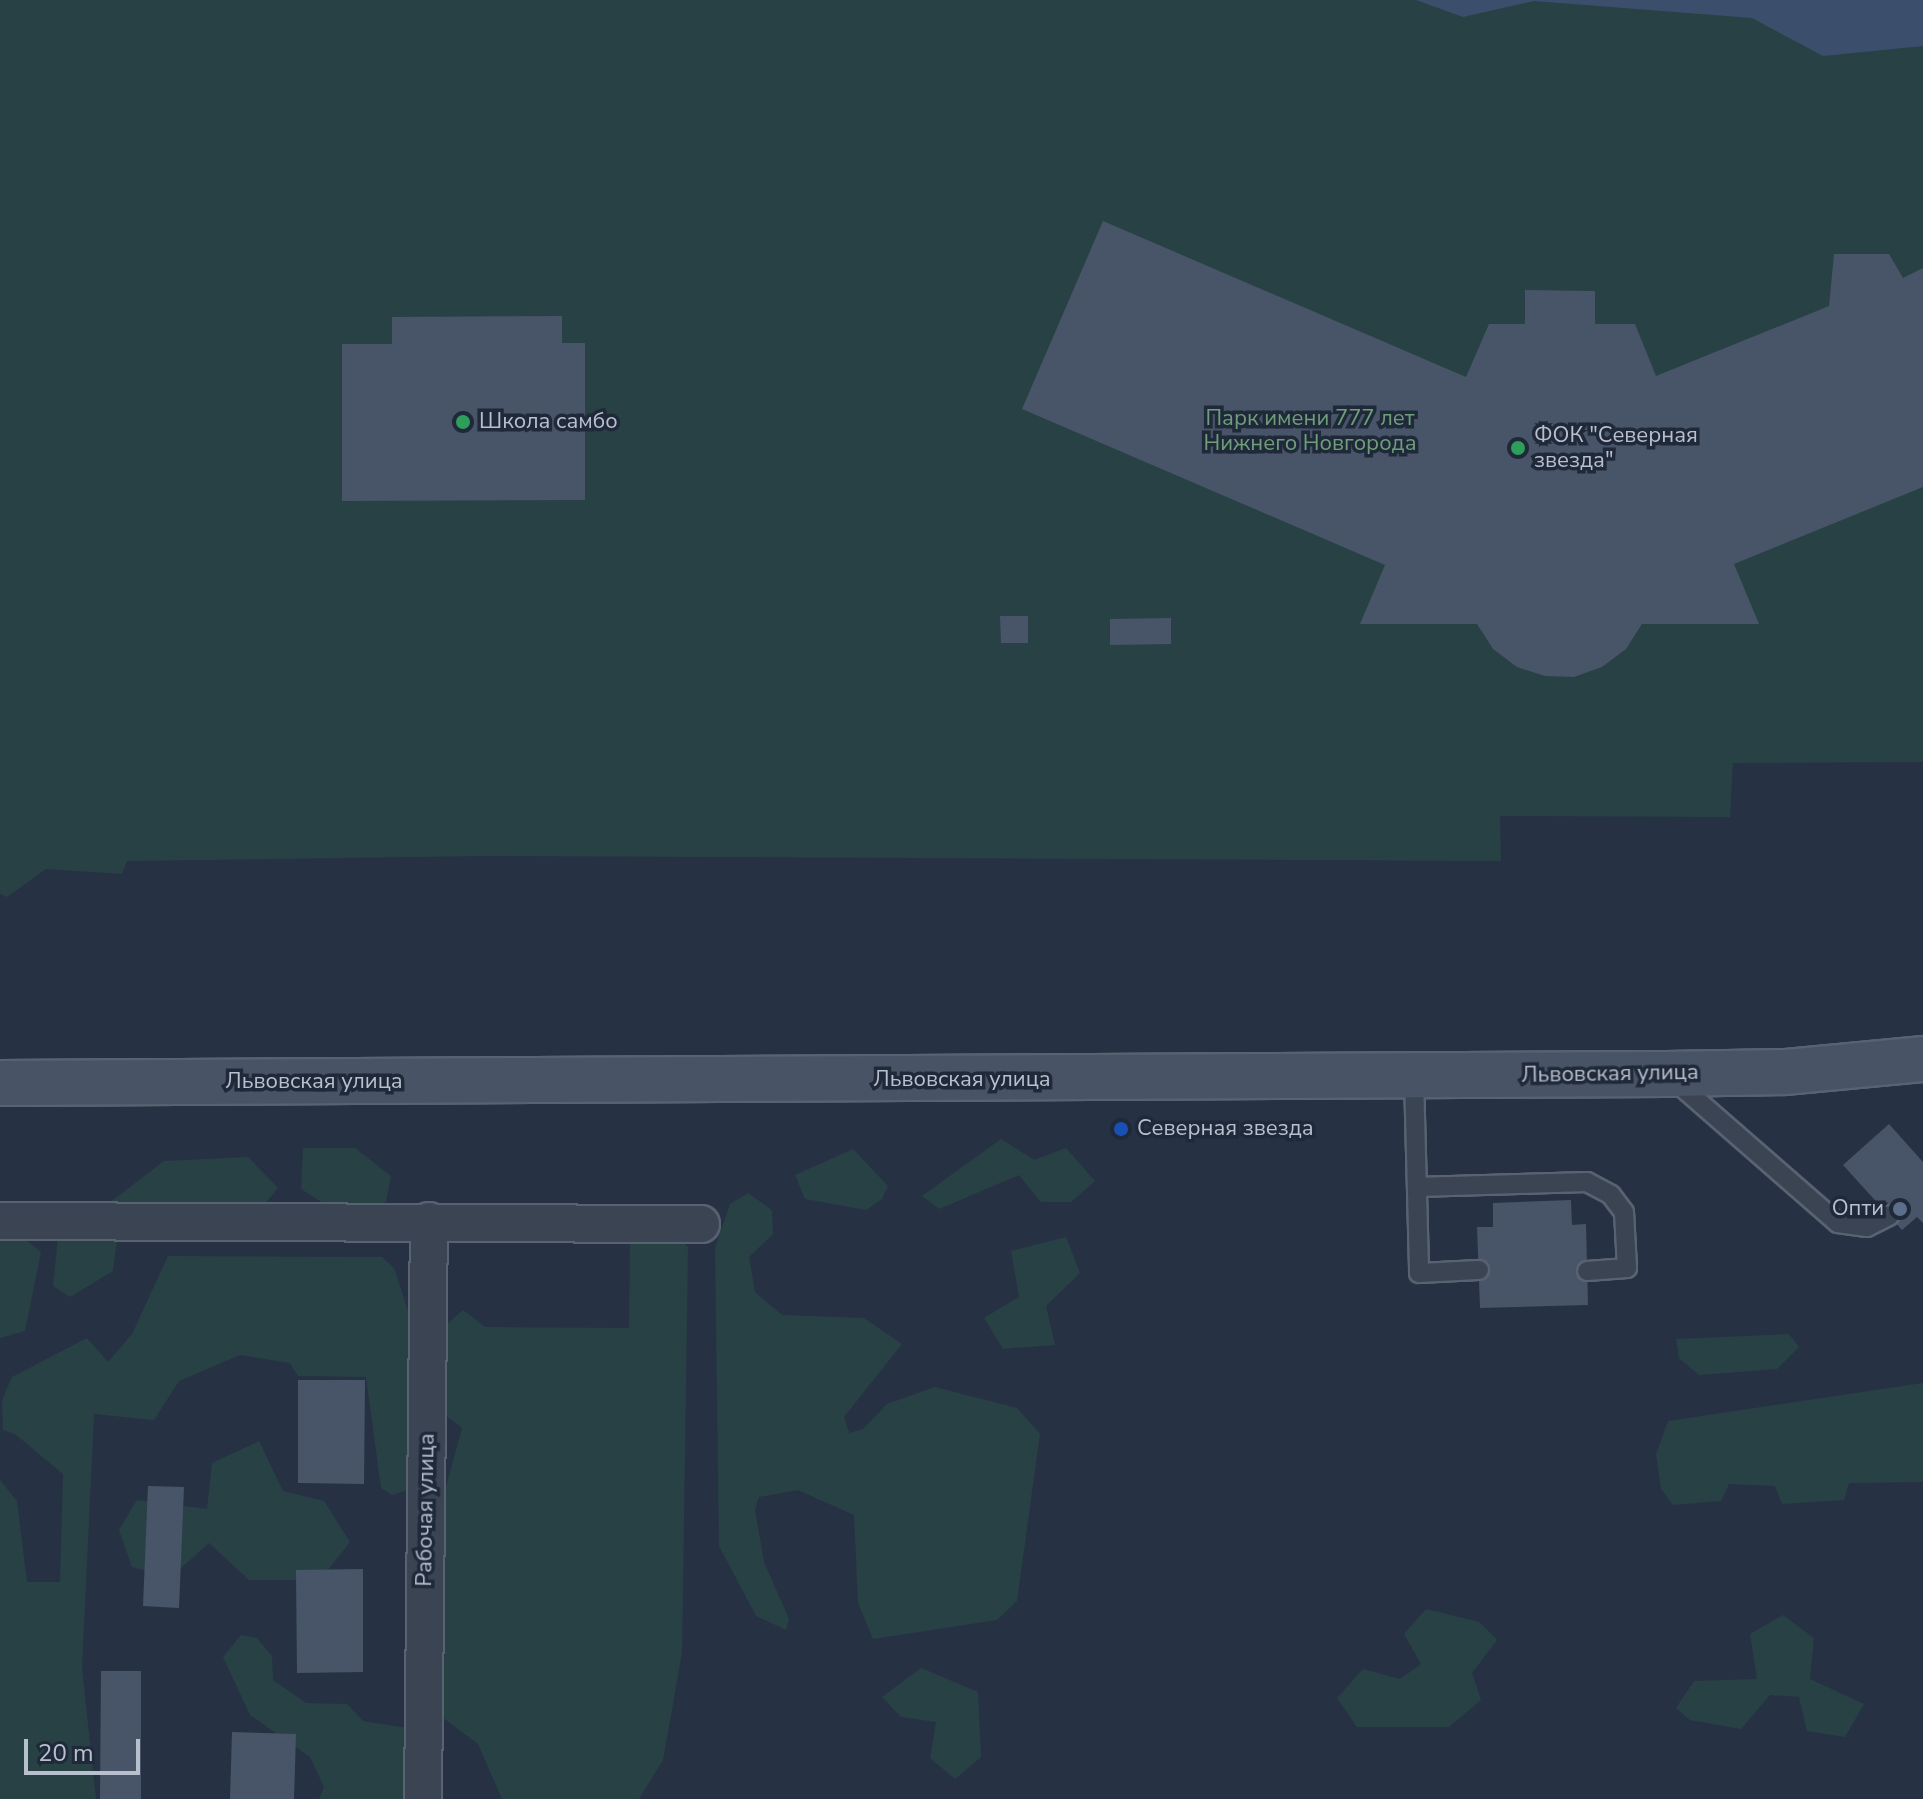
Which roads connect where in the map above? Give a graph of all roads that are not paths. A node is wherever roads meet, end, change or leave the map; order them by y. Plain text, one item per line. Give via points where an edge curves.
1 (1923, 1059) edge
2 (1667, 1074) junction
3 (1414, 1077) junction
4 (0, 1083) edge
5 (1417, 1187) junction
6 (1889, 1216) dead end
7 (0, 1221) edge
8 (429, 1221) junction
9 (701, 1224) dead end
10 (1479, 1270) dead end
11 (1587, 1271) dead end
12 (423, 1799) edge

1 - 2 main road, Львовская улица via 1785,1072
2 - 3 main road, Львовская улица
2 - 6 lane via 1838,1223 1867,1227
3 - 4 main road, Львовская улица
3 - 5 lane
5 - 10 lane via 1419,1273
5 - 11 lane via 1587,1182 1611,1195 1624,1212 1627,1268
7 - 8 street
8 - 9 street
8 - 12 street, Рабочая улица

